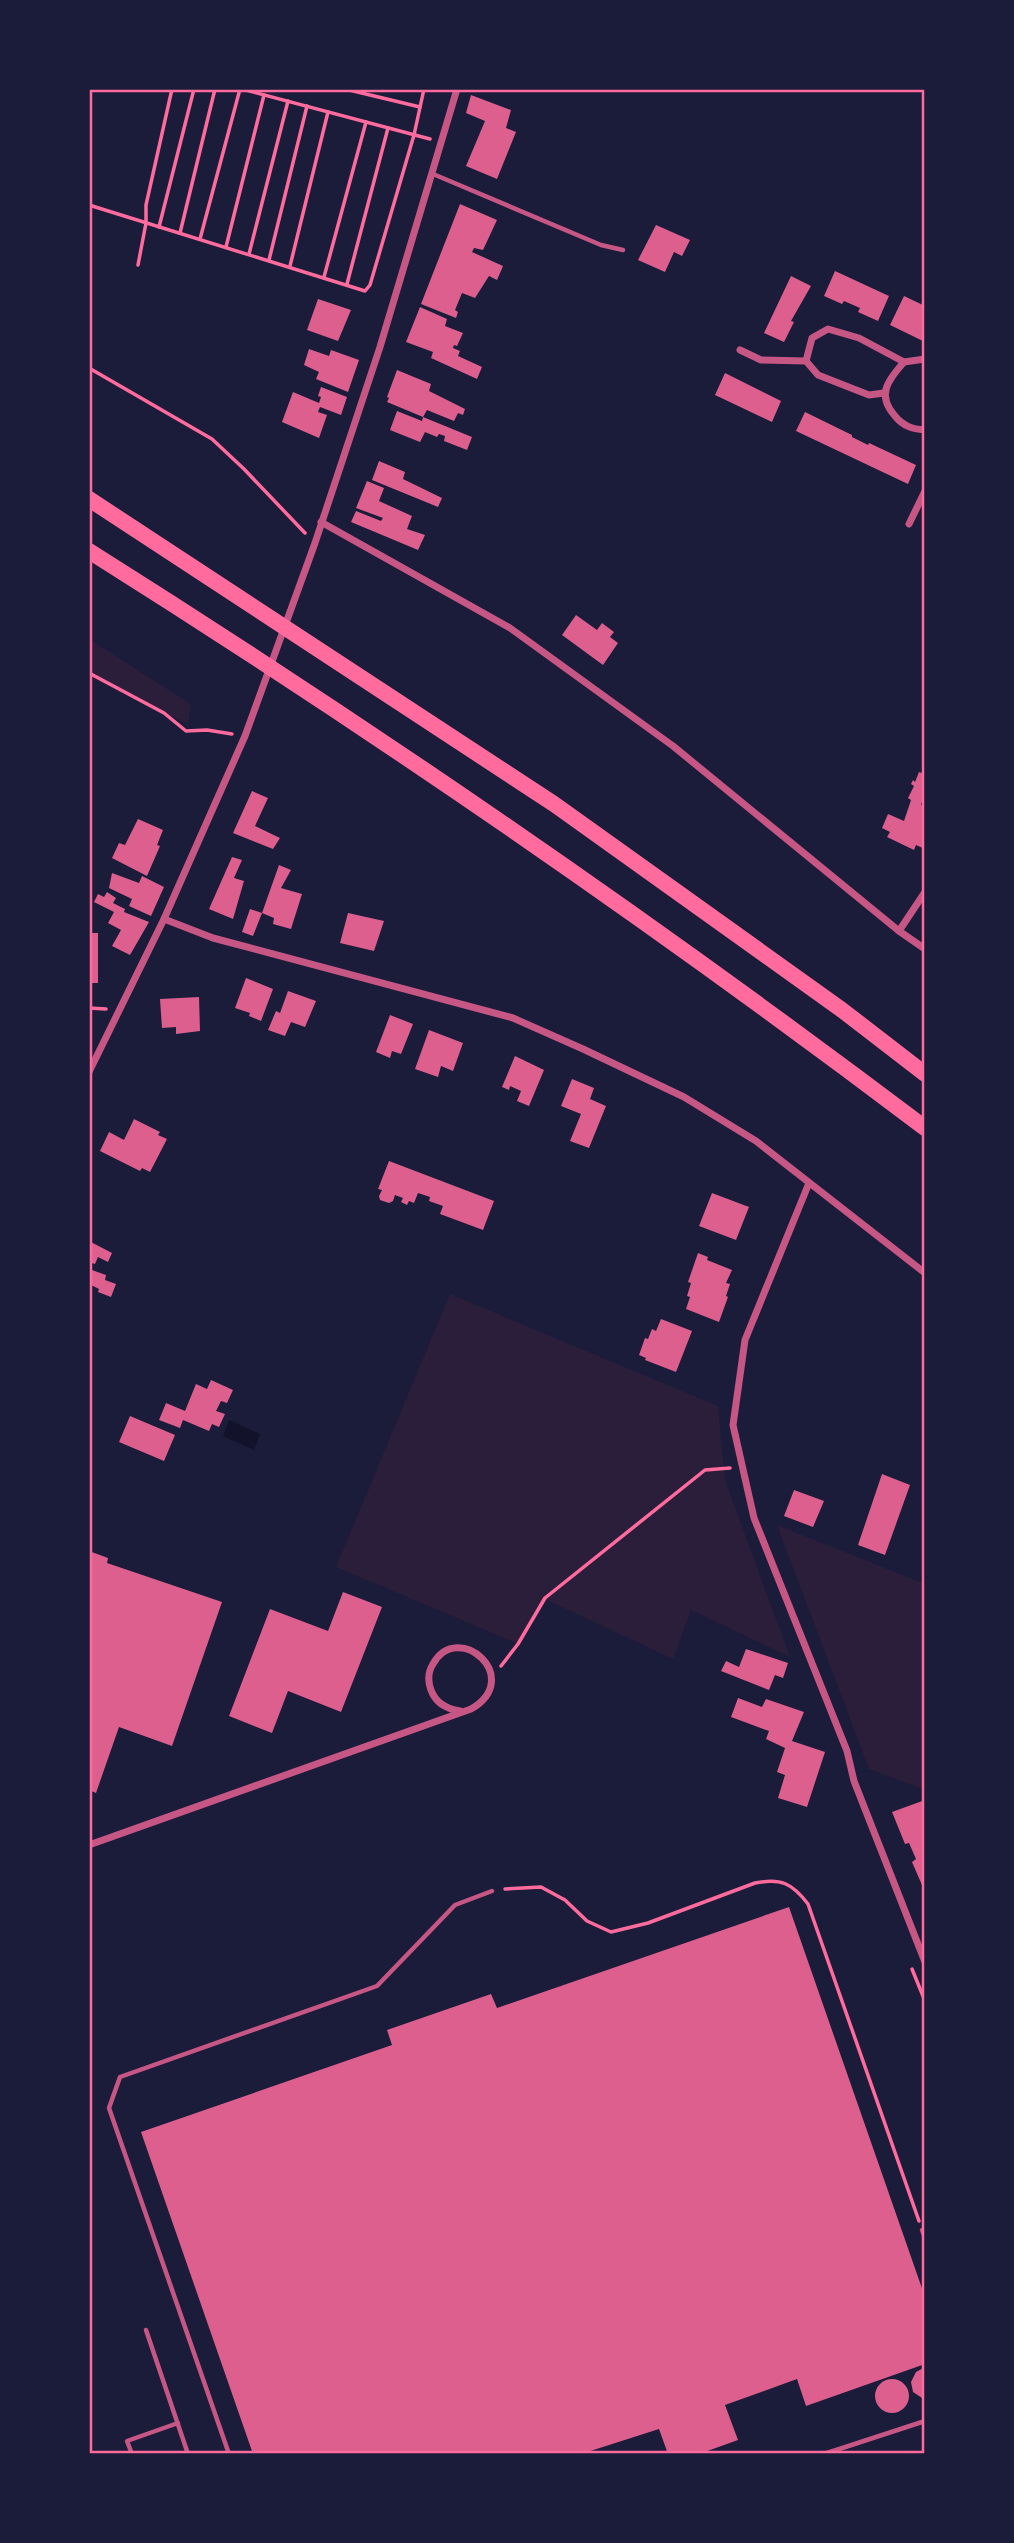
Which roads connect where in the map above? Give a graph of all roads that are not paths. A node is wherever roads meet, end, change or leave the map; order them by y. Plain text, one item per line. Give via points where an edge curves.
1 (457, 89) edge
2 (433, 174) junction
3 (623, 250) dead end
4 (740, 350) dead end
5 (925, 359) edge
6 (806, 360) junction
7 (904, 362) junction
8 (884, 393) junction
9 (925, 430) edge
10 (925, 491) edge
11 (89, 499) edge
12 (321, 522) junction
13 (909, 524) dead end
14 (89, 551) edge
15 (925, 892) edge
16 (164, 919) junction
17 (899, 931) junction
18 (925, 949) edge
19 (89, 1072) edge
20 (925, 1074) edge
21 (925, 1128) edge
22 (809, 1183) junction
23 (925, 1273) edge
24 (460, 1711) junction
25 (89, 1845) edge
26 (492, 1891) road end
27 (925, 1962) edge
28 (922, 2230) road end
29 (925, 2238) edge
30 (146, 2330) dead end
31 (925, 2421) edge
32 (178, 2423) junction
33 (132, 2454) edge
34 (188, 2454) edge
35 (229, 2454) edge
36 (824, 2454) edge

1 - 2 street
2 - 3 lane via 601,245
2 - 12 street
4 - 6 street via 761,360
5 - 7 street
6 - 7 street via 812,338 828,329 859,338
6 - 8 street via 818,375 869,395
7 - 8 street
8 - 9 street via 887,408 903,425
10 - 13 street
11 - 20 highway via 554,804
12 - 16 street via 244,737
12 - 17 street via 510,628 673,747
14 - 21 highway via 224,636 527,841
15 - 17 street
16 - 19 street
16 - 22 street via 213,939 513,1018 684,1097 756,1141
17 - 18 street
22 - 23 street
22 - 27 street via 745,1340 733,1425 754,1518
24 - 24 street via 481,1704 492,1678 482,1656 462,1647 442,1654 429,1672 429,1685 440,1704
24 - 25 street
26 - 35 lane via 455,1905 377,1986 120,2077 109,2108
28 - 29 lane
30 - 32 lane
31 - 36 lane
32 - 33 lane via 127,2441
32 - 34 lane

